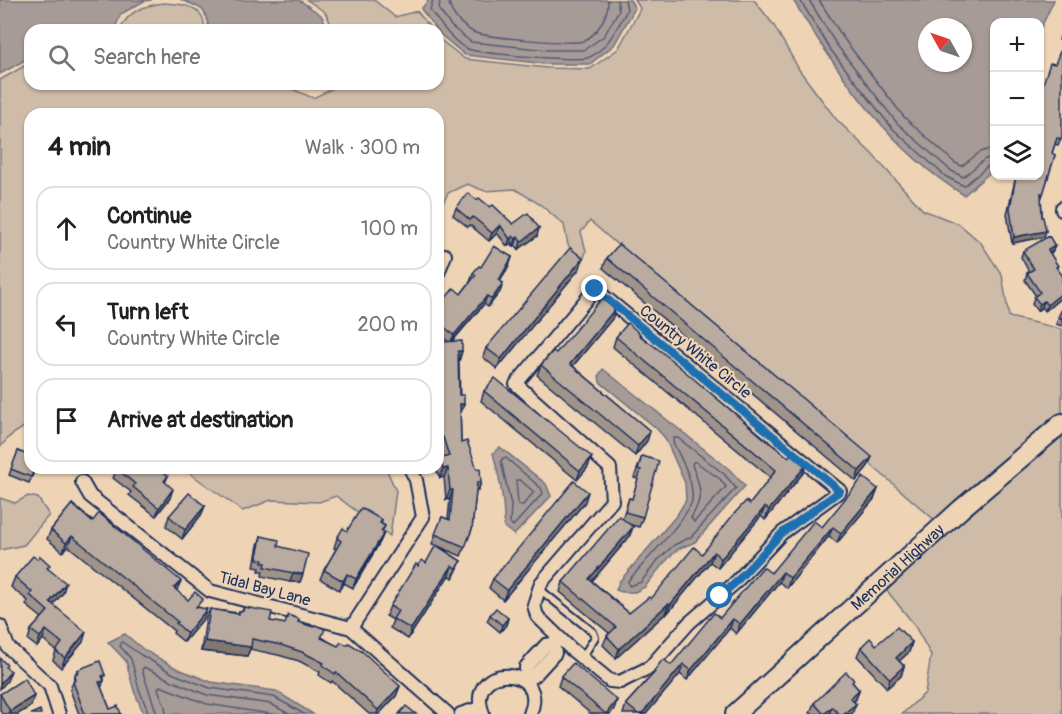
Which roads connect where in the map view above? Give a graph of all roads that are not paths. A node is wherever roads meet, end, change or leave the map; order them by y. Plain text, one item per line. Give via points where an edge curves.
1 (1062, 423) edge
2 (414, 474) edge
3 (82, 482) dead end
4 (538, 588) junction
5 (0, 626) edge
6 (351, 628) junction
7 (555, 640) junction
8 (582, 658) junction
9 (525, 679) junction
10 (482, 711) edge
11 (59, 714) edge
12 (448, 714) edge
13 (461, 714) edge
14 (530, 714) edge
15 (735, 714) edge

1 - 15 street, Memorial Highway
2 - 6 street via 423,517
3 - 6 street, Tidal Bay Lane via 90,496 210,591
4 - 7 street, Country White Circle via 534,605 537,616
4 - 8 lane via 593,632 595,637
4 - 8 street, Country White Circle via 612,501 610,468 516,384 595,289 840,491 782,533 735,583 689,623 650,667 620,682 610,681
5 - 11 street via 8,647 50,686
6 - 12 street, Tidal Bay Lane
7 - 8 street, Country White Circle
7 - 9 street via 525,667
9 - 10 street via 507,675 490,680 480,694
9 - 14 street via 533,695
10 - 13 street

